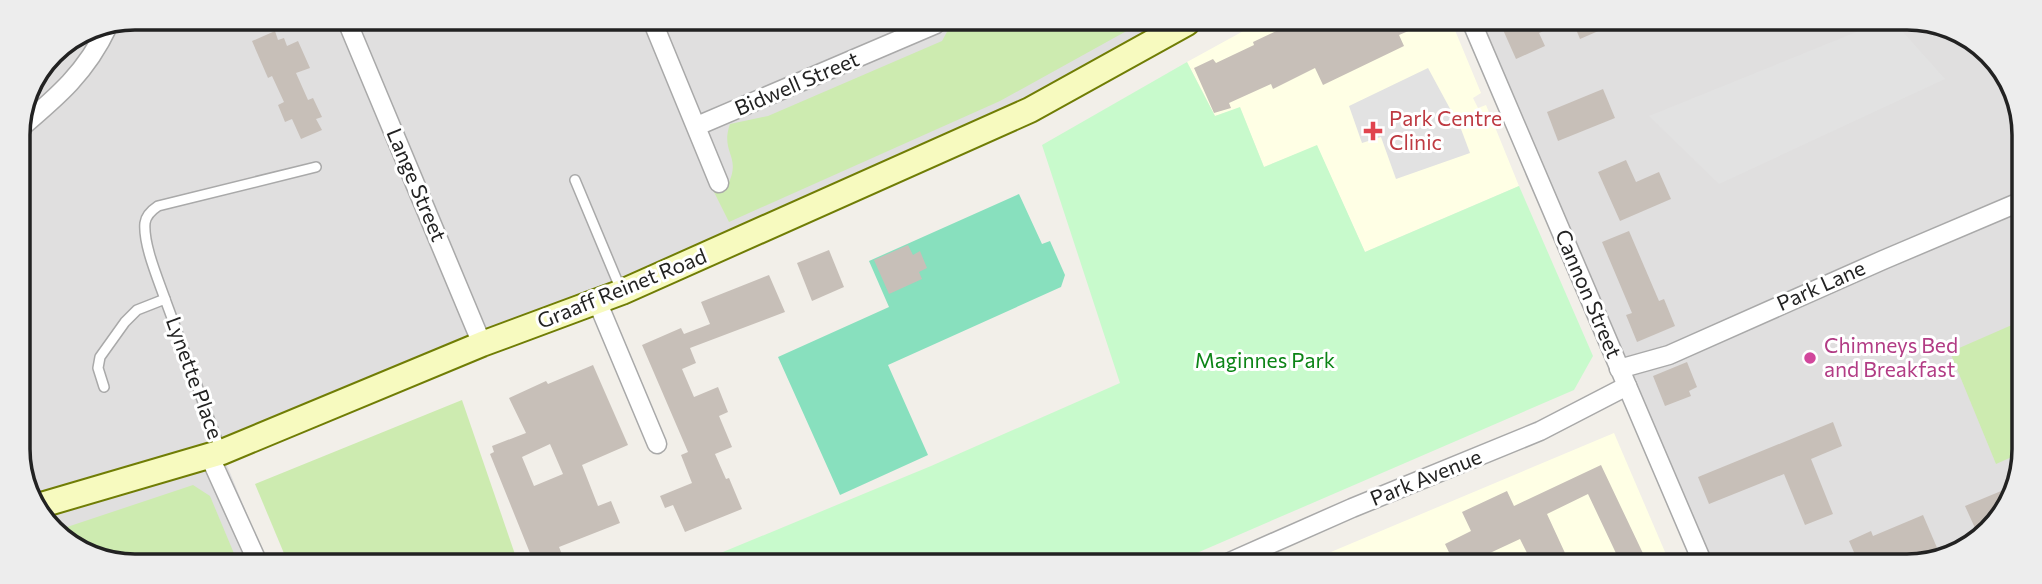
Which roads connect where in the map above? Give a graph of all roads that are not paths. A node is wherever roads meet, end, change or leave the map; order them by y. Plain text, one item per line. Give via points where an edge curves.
1 (351, 30) edge
2 (662, 30) edge
3 (922, 30) edge
4 (1173, 30) edge
5 (1475, 30) edge
6 (104, 35) edge
7 (31, 118) edge
8 (697, 127) junction
9 (316, 167) dead end
10 (575, 180) dead end
11 (719, 183) dead end
12 (2012, 205) edge
13 (622, 292) junction
14 (165, 299) junction
15 (597, 301) junction
16 (482, 344) junction
17 (1619, 369) junction
18 (1627, 386) junction
19 (104, 387) dead end
20 (657, 444) dead end
21 (215, 454) junction
22 (45, 504) edge
23 (254, 554) edge
24 (1248, 554) edge
25 (1699, 554) edge

1 - 16 street, Lange Street
2 - 8 street
3 - 8 street, Bidwell Street
4 - 13 main road, Graaff Reinet Road via 1030,110
5 - 17 street, Cannon Street
6 - 7 street via 78,75
8 - 11 street
9 - 14 lane via 158,206 150,212 145,223
10 - 13 lane
12 - 17 street, Park Lane via 1669,355
13 - 15 main road, Graaff Reinet Road
14 - 19 lane, Lynette Place via 137,310 100,356 98,368
14 - 21 lane, Lynette Place
15 - 16 main road, Graaff Reinet Road
15 - 20 street
16 - 21 main road, Graaff Reinet Road
17 - 18 street, Cannon Street
18 - 24 street, Park Avenue via 1540,431
18 - 25 street, Cannon Street
21 - 22 main road, Graaff Reinet Road
21 - 23 street

